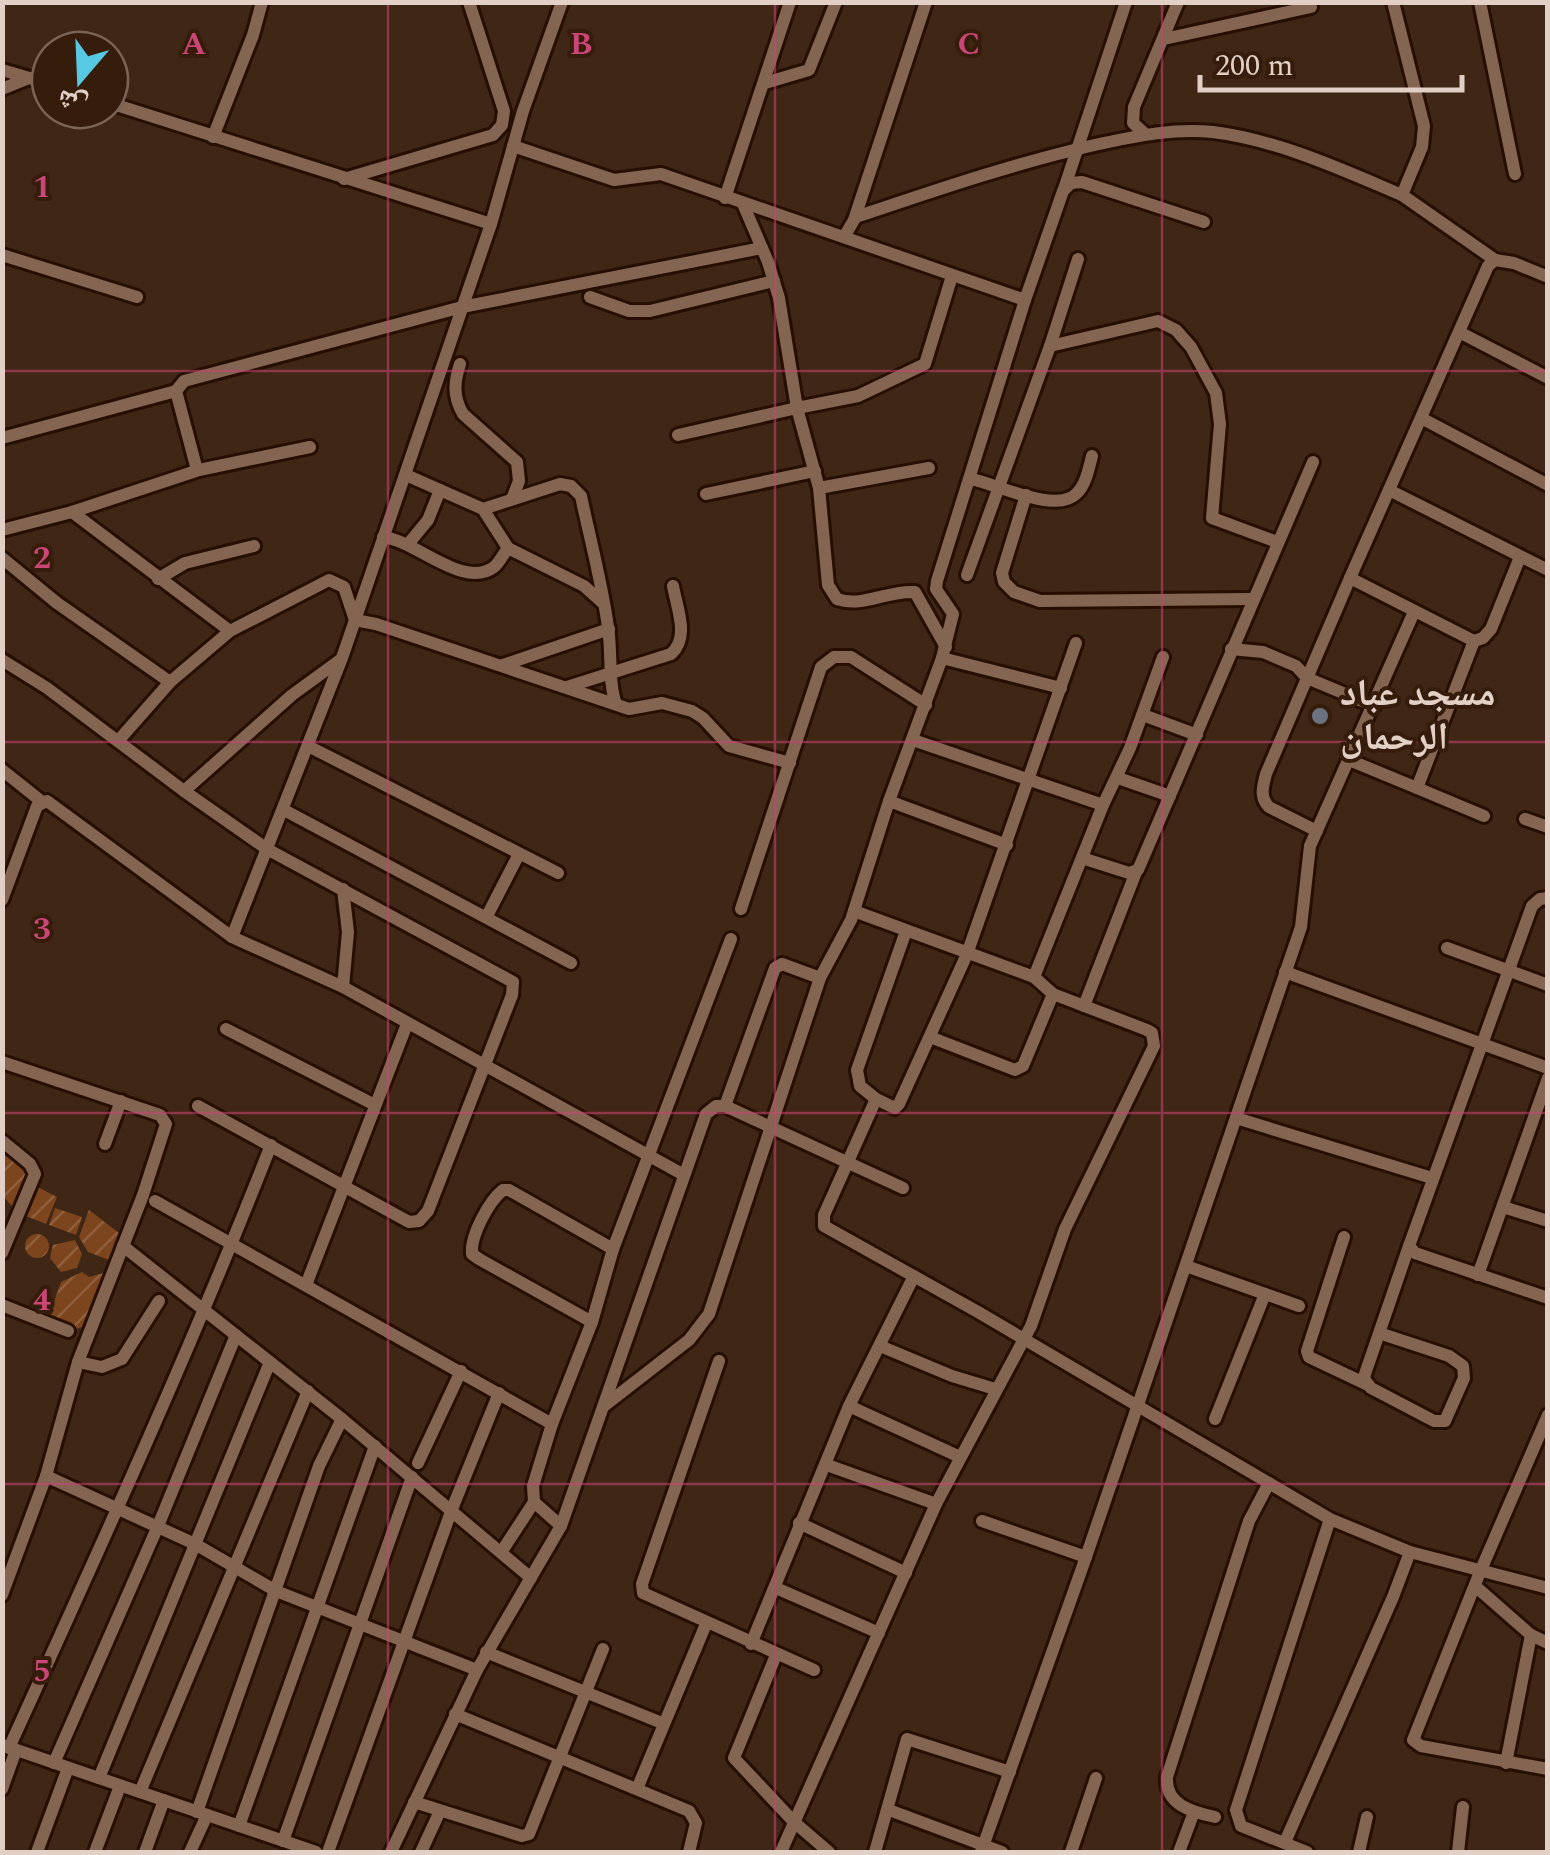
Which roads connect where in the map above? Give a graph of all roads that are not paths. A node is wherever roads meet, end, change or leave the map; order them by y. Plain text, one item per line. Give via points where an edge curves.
1 (262, 2) edge
2 (470, 2) edge
3 (562, 2) edge
4 (790, 2) edge
5 (836, 2) edge
6 (926, 2) edge
7 (1126, 2) edge
8 (1178, 2) edge
9 (1393, 2) edge
10 (1480, 2) edge
11 (1311, 7) dead end
12 (1164, 39) junction
13 (2, 70) edge
14 (29, 78) joint
15 (765, 83) junction
16 (2, 88) edge
17 (130, 110) edge
18 (1145, 134) junction
19 (213, 136) junction
20 (513, 146) junction
21 (1077, 149) junction
22 (1515, 174) dead end
23 (344, 179) junction
24 (1063, 191) junction
25 (1402, 195) junction
26 (725, 198) junction
27 (743, 204) junction
28 (856, 217) junction
29 (1204, 222) dead end
30 (491, 224) junction
31 (844, 237) junction
32 (762, 248) junction
33 (2, 255) edge
34 (1078, 259) dead end
35 (1495, 260) junction
36 (952, 276) junction
37 (1548, 277) edge
38 (774, 281) junction
39 (137, 296) dead end
40 (590, 297) dead end
41 (1025, 300) junction
42 (462, 307) junction
43 (1461, 333) junction
44 (1050, 346) junction
45 (460, 364) dead end
46 (1548, 378) edge
47 (176, 392) junction
48 (797, 408) junction
49 (1423, 419) junction
50 (678, 435) dead end
51 (2, 438) edge
52 (310, 447) dead end
53 (1092, 456) dead end
54 (1313, 462) dead end
55 (929, 468) dead end
56 (197, 470) junction
57 (815, 472) junction
58 (406, 475) junction
59 (971, 479) junction
60 (1548, 485) edge
61 (1000, 486) junction
62 (819, 488) junction
63 (440, 490) junction
64 (1390, 490) junction
65 (706, 494) dead end
66 (1026, 494) junction
67 (512, 498) junction
68 (483, 509) junction
69 (72, 512) junction
70 (2, 530) edge
71 (383, 536) junction
72 (1277, 542) junction
73 (409, 543) junction
74 (254, 546) dead end
75 (508, 548) junction
76 (1520, 557) junction
77 (2, 558) edge
78 (1548, 570) edge
79 (967, 576) dead end
80 (1350, 578) junction
81 (158, 579) junction
82 (673, 586) dead end
83 (1252, 599) junction
84 (605, 605) junction
85 (1414, 612) junction
86 (355, 620) junction
87 (609, 629) junction
88 (230, 631) junction
89 (1474, 641) junction
90 (1076, 643) dead end
91 (1231, 649) junction
92 (944, 653) junction
93 (1163, 656) dead end
94 (342, 658) junction
95 (2, 660) edge
96 (503, 664) junction
97 (612, 674) junction
98 (1307, 678) junction
99 (170, 682) junction
100 (567, 687) junction
101 (1061, 688) junction
102 (616, 704) junction
103 (926, 705) junction
104 (1374, 706) junction
105 (1144, 715) junction
106 (1197, 734) junction
107 (913, 740) junction
108 (118, 742) junction
109 (308, 746) junction
110 (1349, 760) junction
111 (790, 763) junction
112 (2, 770) edge
113 (1118, 778) junction
114 (1029, 781) junction
115 (1417, 788) junction
116 (184, 792) junction
117 (1170, 796) junction
118 (42, 801) junction
119 (889, 801) junction
120 (1103, 805) junction
121 (284, 810) junction
122 (1484, 816) dead end
123 (1525, 819) dead end
124 (1548, 827) edge
125 (1316, 831) junction
126 (1007, 846) junction
127 (267, 849) junction
128 (520, 854) junction
129 (1082, 858) junction
130 (1136, 872) junction
131 (558, 874) dead end
132 (343, 889) junction
133 (1548, 898) edge
134 (2, 900) edge
135 (740, 909) dead end
136 (854, 911) junction
137 (487, 916) junction
138 (906, 931) junction
139 (232, 937) junction
140 (731, 939) dead end
141 (1447, 948) dead end
142 (966, 954) junction
143 (571, 963) dead end
144 (1507, 971) junction
145 (1285, 972) junction
146 (1034, 977) junction
147 (820, 978) junction
148 (1548, 985) edge
149 (343, 987) junction
150 (1053, 994) junction
151 (1084, 1006) junction
152 (407, 1024) junction
153 (226, 1029) dead end
154 (930, 1037) junction
155 (1484, 1046) junction
156 (2, 1062) edge
157 (485, 1065) junction
158 (1548, 1068) edge
159 (1548, 1078) edge
160 (876, 1099) junction
161 (120, 1102) junction
162 (375, 1105) junction
163 (198, 1106) dead end
164 (725, 1106) junction
165 (1236, 1118) junction
166 (770, 1128) junction
167 (2, 1141) edge
168 (105, 1144) dead end
169 (270, 1144) junction
170 (649, 1155) junction
171 (850, 1163) junction
172 (684, 1175) junction
173 (1432, 1178) junction
174 (343, 1186) junction
175 (903, 1188) dead end
176 (154, 1201) dead end
177 (1503, 1206) junction
178 (1548, 1221) edge
179 (1344, 1237) dead end
180 (232, 1244) junction
181 (122, 1246) junction
182 (1410, 1246) junction
183 (613, 1248) junction
184 (2, 1254) edge
185 (1186, 1266) junction
186 (1478, 1275) junction
187 (914, 1276) junction
188 (306, 1285) junction
189 (1265, 1294) junction
190 (1548, 1298) edge
191 (159, 1301) dead end
192 (2, 1305) edge
193 (1299, 1306) dead end
194 (203, 1308) junction
195 (592, 1322) junction
196 (68, 1331) dead end
197 (1379, 1333) junction
198 (236, 1335) junction
199 (1023, 1338) junction
200 (880, 1346) junction
201 (719, 1361) dead end
202 (78, 1362) junction
203 (270, 1362) junction
204 (462, 1371) junction
205 (1366, 1384) junction
206 (995, 1389) junction
207 (308, 1392) junction
208 (499, 1393) junction
209 (604, 1406) junction
210 (849, 1406) junction
211 (1135, 1406) junction
212 (1548, 1415) edge
213 (342, 1419) junction
214 (1214, 1419) dead end
215 (552, 1424) junction
216 (375, 1446) junction
217 (960, 1457) junction
218 (827, 1464) junction
219 (415, 1470) junction
220 (46, 1476) junction
221 (1270, 1483) junction
222 (534, 1502) junction
223 (936, 1504) junction
224 (118, 1508) junction
225 (452, 1509) junction
226 (1330, 1519) junction
227 (982, 1521) dead end
228 (799, 1524) junction
229 (158, 1526) junction
230 (561, 1526) junction
231 (194, 1544) junction
232 (502, 1551) junction
233 (1410, 1552) junction
234 (1086, 1558) junction
235 (236, 1570) junction
236 (1480, 1572) junction
237 (906, 1573) junction
238 (530, 1578) junction
239 (1476, 1586) junction
240 (776, 1588) junction
241 (1548, 1588) edge
242 (276, 1592) junction
243 (2, 1595) edge
244 (317, 1610) junction
245 (706, 1624) junction
246 (361, 1627) junction
247 (879, 1632) junction
248 (1531, 1635) junction
249 (403, 1643) junction
250 (1548, 1643) edge
251 (751, 1644) junction
252 (603, 1649) dead end
253 (486, 1652) junction
254 (776, 1655) junction
255 (477, 1670) junction
256 (814, 1670) dead end
257 (586, 1693) junction
258 (455, 1714) junction
259 (662, 1723) junction
260 (9, 1748) edge
261 (560, 1759) junction
262 (1506, 1762) junction
263 (61, 1765) junction
264 (1548, 1769) edge
265 (1010, 1772) junction
266 (99, 1778) junction
267 (1096, 1778) dead end
268 (120, 1786) junction
269 (636, 1789) junction
270 (2, 1790) edge
271 (140, 1792) junction
272 (164, 1800) junction
273 (414, 1802) junction
274 (1463, 1806) dead end
275 (440, 1810) junction
276 (889, 1810) junction
277 (1194, 1812) junction
278 (202, 1813) junction
279 (1215, 1817) dead end
280 (1368, 1817) dead end
281 (794, 1822) junction
282 (239, 1826) junction
283 (283, 1841) junction
284 (1285, 1842) junction
285 (982, 1849) edge
286 (37, 1852) edge
287 (95, 1852) edge
288 (145, 1852) edge
289 (190, 1852) edge
290 (316, 1852) edge
291 (328, 1852) edge
292 (391, 1852) edge
293 (421, 1852) edge
294 (690, 1852) edge
295 (781, 1852) edge
296 (829, 1852) edge
297 (876, 1852) edge
298 (1002, 1852) edge
299 (1071, 1852) edge
300 (1179, 1852) edge
301 (1307, 1852) edge
302 (1359, 1852) edge
303 (1458, 1852) edge

1 - 19 street
2 - 23 street via 504,111 500,130
3 - 20 street
4 - 15 street
5 - 15 street via 809,70
6 - 28 street
7 - 21 street
8 - 12 street
9 - 25 street via 1424,126
10 - 22 street
11 - 12 street
12 - 18 street via 1134,107 1133,123
13 - 14 street
14 - 16 street
15 - 26 street
17 - 19 street
18 - 21 street
18 - 25 street via 1228,135 1329,164
19 - 23 street
20 - 26 street via 614,180 659,174
20 - 30 street
21 - 24 street
21 - 28 street
23 - 30 street
24 - 29 street via 1082,182
24 - 41 street
25 - 35 street
26 - 27 street
27 - 31 street
27 - 32 street
28 - 31 street
30 - 42 street
31 - 36 street
32 - 38 street
32 - 42 street
33 - 39 street
34 - 44 street
35 - 37 street
35 - 43 street
36 - 41 street
36 - 48 street via 925,364 858,396
38 - 40 street via 650,311
38 - 48 street
41 - 59 street
42 - 47 street via 184,381
42 - 58 street
43 - 46 street
43 - 49 street
44 - 61 street
44 - 72 street via 1158,321 1176,330 1216,392 1220,424 1212,518
45 - 67 street via 457,404 517,462
47 - 51 street
47 - 56 street
48 - 50 street
48 - 57 street
49 - 60 street
49 - 64 street
52 - 56 street
53 - 66 street via 1072,497 1048,502
54 - 72 street
55 - 62 street
56 - 69 street
57 - 62 street
57 - 65 street
58 - 63 street
58 - 71 street
59 - 61 street
59 - 92 street via 936,585 953,614
61 - 66 street
61 - 79 street
62 - 92 street via 828,585 837,599 852,604 915,592
63 - 68 street
63 - 73 street
64 - 76 street
64 - 80 street
66 - 83 street via 1002,573 1024,598
67 - 68 street
67 - 84 street via 560,484 576,490
68 - 75 street
69 - 70 street
69 - 81 street
71 - 73 street
71 - 86 street
72 - 83 street
73 - 75 street via 464,573 495,567
74 - 81 street via 185,563
75 - 84 street via 584,586
76 - 78 street
76 - 89 street via 1491,630
77 - 99 street
80 - 85 street
80 - 98 street
81 - 88 street
82 - 97 street via 681,644 671,654
83 - 91 street
84 - 87 street
85 - 89 street
85 - 104 street
86 - 88 street via 344,587 329,580
86 - 94 street
86 - 96 street
87 - 96 street
87 - 97 street
88 - 99 street
89 - 115 street
90 - 101 street
91 - 98 street via 1263,652
91 - 106 street
92 - 101 street
92 - 103 street
93 - 105 street
94 - 109 street
94 - 116 street
95 - 108 street
96 - 100 street
97 - 100 street
97 - 102 street
98 - 104 street
98 - 125 street via 1262,790 1269,807
99 - 108 street
100 - 102 street
101 - 114 street
102 - 111 street via 634,709 662,703 692,711 729,746
103 - 107 street
103 - 111 street via 851,658 834,657 814,682
104 - 110 street
105 - 106 street
105 - 113 street
106 - 117 street
107 - 114 street
107 - 119 street
108 - 116 street
109 - 121 street
109 - 128 street
110 - 115 street
110 - 125 street
111 - 135 street
112 - 118 street
113 - 117 street
113 - 120 street
114 - 120 street
114 - 126 street
115 - 122 street
116 - 127 street
117 - 130 street
118 - 134 street
118 - 139 street
119 - 126 street
119 - 136 street
120 - 129 street
121 - 127 street
121 - 137 street
123 - 124 street
125 - 145 street via 1301,927
126 - 142 street
127 - 132 street
127 - 139 street
128 - 131 street
128 - 137 street
129 - 130 street
129 - 146 street
130 - 151 street
132 - 149 street
132 - 157 street via 514,982
133 - 144 street via 1532,906
136 - 138 street
136 - 147 street
137 - 143 street
138 - 142 street
138 - 160 street via 857,1070 860,1086
139 - 149 street
140 - 170 street
141 - 144 street
142 - 146 street
142 - 154 street
144 - 148 street
144 - 155 street
145 - 155 street
145 - 165 street
146 - 150 street
147 - 164 street via 776,968
147 - 166 street
149 - 152 street
150 - 151 street
150 - 154 street via 1016,1070
151 - 199 street via 1146,1030 1154,1046 1065,1229
152 - 157 street
152 - 162 street
153 - 162 street
154 - 160 street via 899,1104
155 - 158 street
155 - 173 street
156 - 161 street
157 - 170 street
157 - 174 street via 419,1221 409,1222
159 - 177 street
160 - 171 street
161 - 168 street
161 - 181 street via 160,1114 166,1124
162 - 174 street
163 - 169 street
164 - 166 street
164 - 172 street via 706,1114
165 - 173 street
165 - 185 street
166 - 171 street
166 - 209 street via 704,1323
167 - 184 street via 35,1174
169 - 174 street
169 - 180 street
170 - 172 street
170 - 183 street
171 - 175 street
171 - 187 street via 824,1226
172 - 209 street
173 - 182 street
174 - 188 street
176 - 180 street
177 - 178 street
177 - 186 street
179 - 205 street via 1306,1351
180 - 188 street
180 - 194 street
181 - 194 street
181 - 202 street
182 - 186 street
182 - 197 street
183 - 195 street
183 - 195 street via 510,1190 495,1196 471,1244 479,1259
185 - 189 street
185 - 211 street
186 - 190 street
187 - 199 street
187 - 200 street
188 - 204 street
189 - 193 street
189 - 214 street
191 - 202 street via 122,1359 102,1367
192 - 196 street
194 - 198 street
194 - 224 street
195 - 215 street
197 - 205 street
197 - 205 street via 1458,1361 1464,1378 1440,1422
198 - 203 street
198 - 229 street
199 - 206 street
199 - 211 street
200 - 206 street
200 - 210 street
201 - 245 street via 642,1584 648,1598
202 - 220 street
203 - 207 street
203 - 231 street
204 - 208 street
204 - 219 street
206 - 217 street
207 - 213 street
207 - 235 street
208 - 215 street
208 - 225 street
209 - 230 street
210 - 217 street
210 - 218 street
211 - 221 street
211 - 234 street
212 - 236 street
213 - 216 street
213 - 242 street
215 - 222 street via 532,1486
216 - 219 street
216 - 244 street
217 - 223 street
218 - 223 street
218 - 228 street
219 - 225 street
219 - 246 street
220 - 224 street
220 - 243 street
221 - 226 street
221 - 277 street via 1249,1521 1166,1777 1170,1796
222 - 230 street
222 - 232 street
223 - 237 street
224 - 229 street
224 - 260 street
225 - 232 street
225 - 249 street
226 - 233 street
226 - 284 street via 1236,1810 1240,1826
227 - 234 street
228 - 237 street
228 - 240 street
229 - 231 street
229 - 263 street
230 - 238 street
231 - 235 street
231 - 266 street
232 - 238 street
233 - 236 street
233 - 284 street
234 - 265 street
235 - 242 street
235 - 271 street
236 - 239 street
236 - 241 street
237 - 247 street
238 - 253 street
239 - 248 street
239 - 262 street via 1413,1740
240 - 247 street
240 - 251 street
242 - 244 street
242 - 278 street
244 - 246 street
244 - 282 street
245 - 251 street
245 - 259 street
246 - 249 street
246 - 283 street
247 - 281 street
248 - 250 street
248 - 262 street
249 - 255 street
249 - 291 street
251 - 254 street
252 - 257 street
253 - 255 street
253 - 257 street
254 - 256 street
254 - 281 street via 734,1758
255 - 258 street
257 - 259 street
257 - 261 street
258 - 261 street
258 - 273 street
259 - 269 street
260 - 263 street
260 - 270 street
261 - 269 street
261 - 275 street via 527,1836
262 - 264 street
263 - 266 street
263 - 286 street
265 - 276 street via 907,1740
265 - 285 street
266 - 268 street
267 - 299 street
268 - 271 street
268 - 287 street
269 - 294 street via 693,1815
271 - 272 street
272 - 278 street
272 - 288 street
273 - 275 street
273 - 292 street
274 - 303 street
275 - 293 street
276 - 285 street
276 - 297 street
277 - 279 street
277 - 300 street
278 - 282 street
278 - 289 street
280 - 302 street
281 - 295 street
281 - 296 street
282 - 283 street
283 - 290 street
284 - 301 street
285 - 298 street

